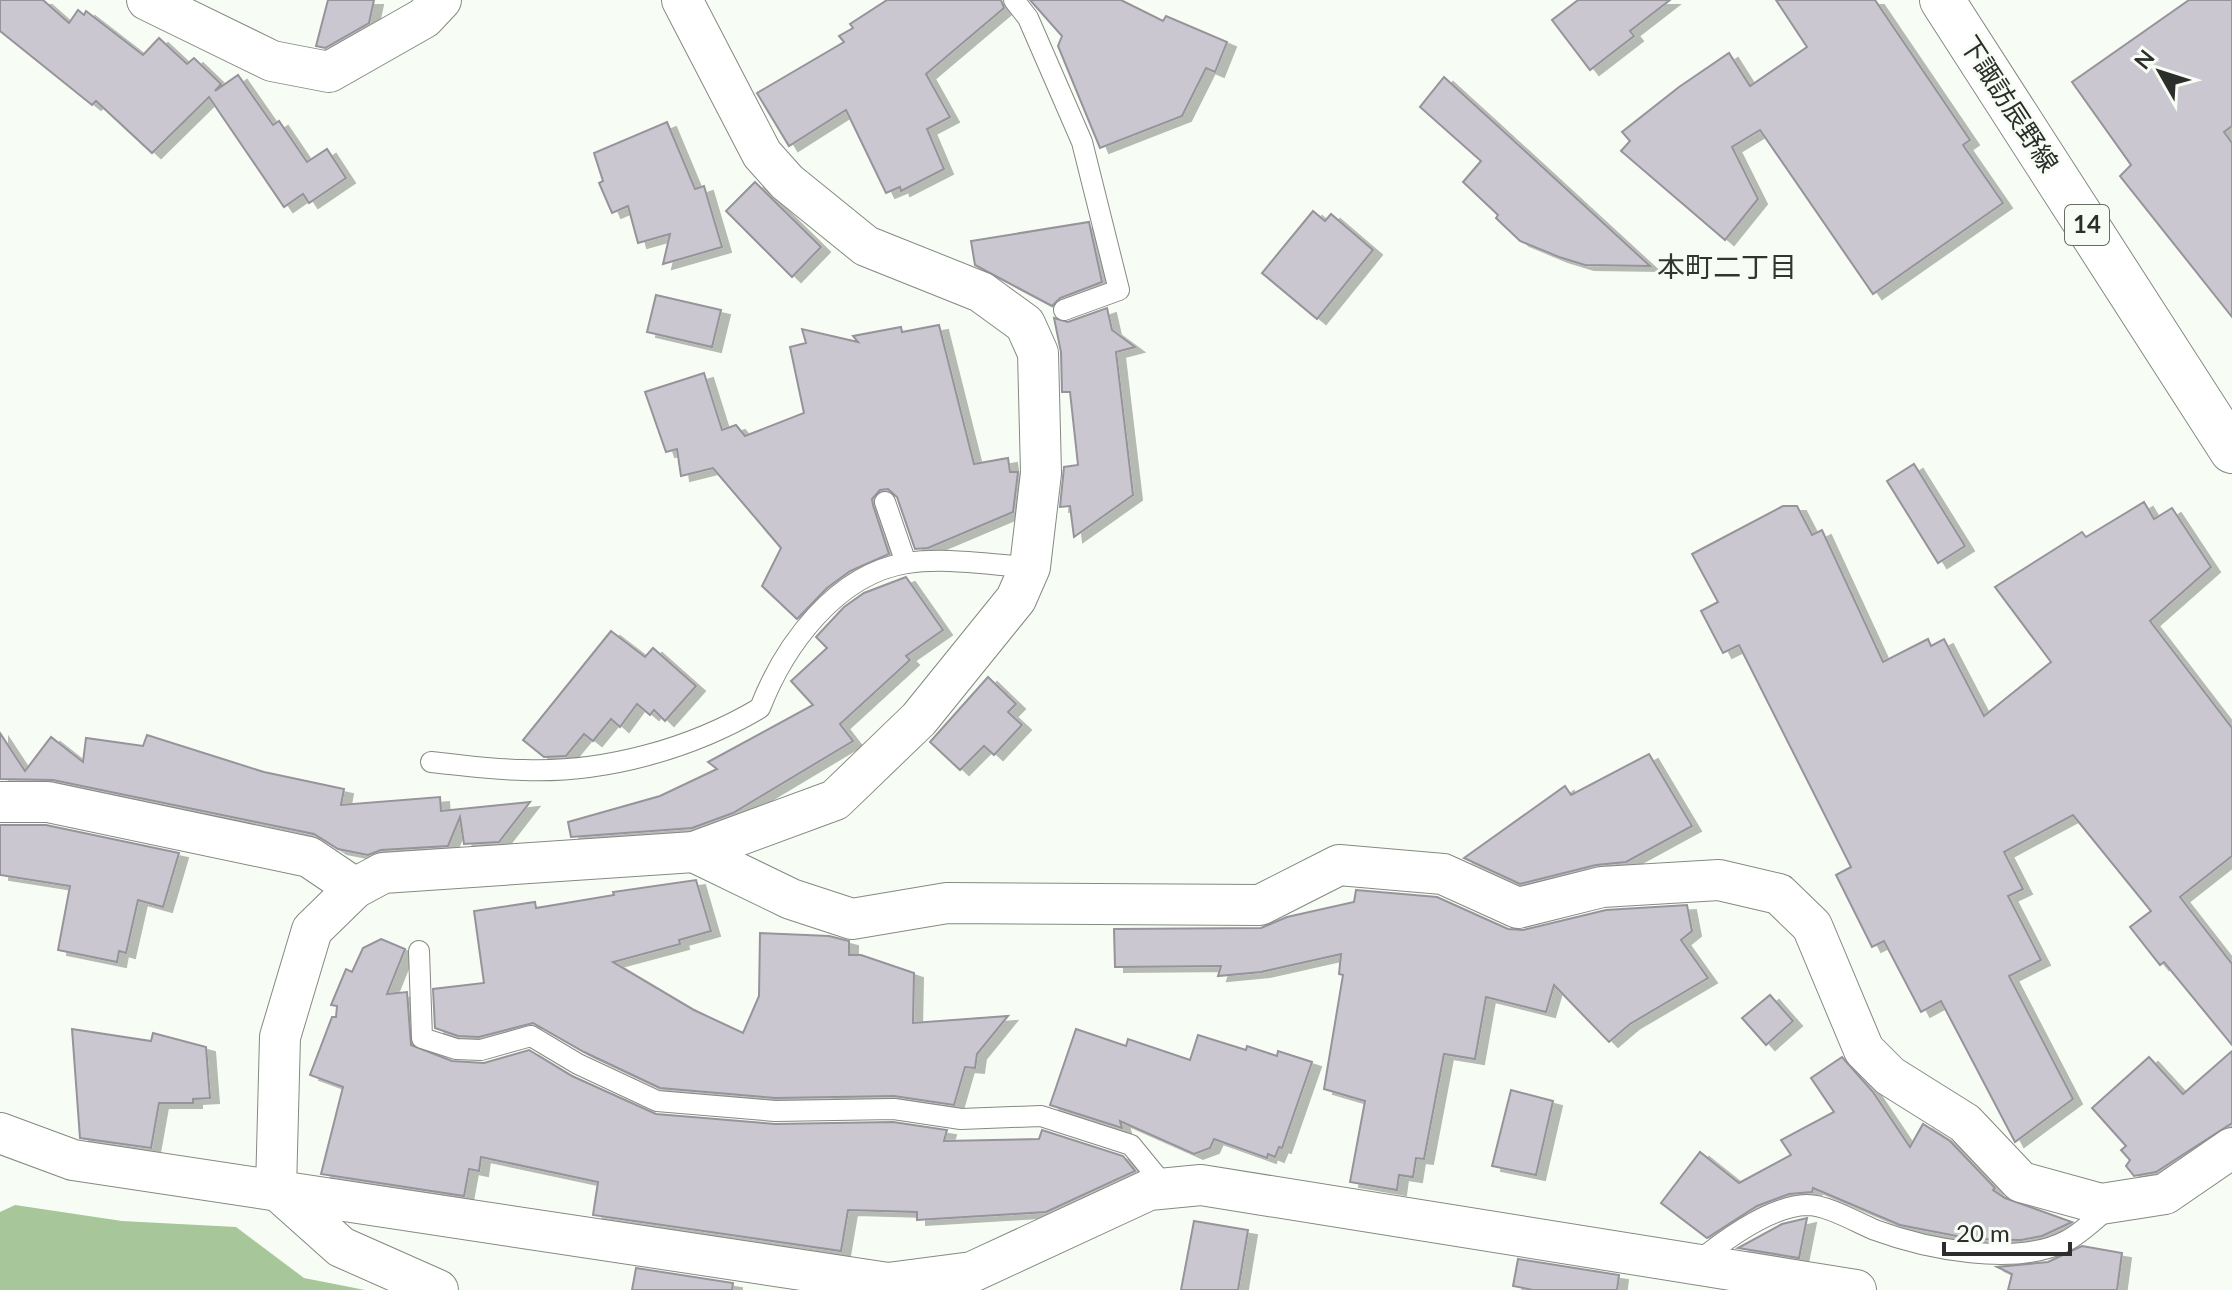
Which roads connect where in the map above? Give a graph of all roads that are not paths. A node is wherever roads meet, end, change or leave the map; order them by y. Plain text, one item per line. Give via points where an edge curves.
1 (147, 0) edge
2 (441, 0) edge
3 (682, 0) edge
4 (1014, 0) edge
5 (1942, 0) edge
6 (1064, 310) dead end
7 (2232, 451) edge
8 (885, 502) dead end
9 (906, 563) junction
10 (1030, 567) junction
11 (431, 762) dead end
12 (0, 802) edge
13 (694, 852) junction
14 (355, 888) junction
15 (419, 951) dead end
16 (0, 1133) edge
17 (2232, 1148) edge
18 (276, 1189) junction
19 (1167, 1189) junction
20 (2117, 1201) junction
21 (1695, 1264) junction
22 (438, 1290) edge
23 (1856, 1290) edge

1 - 2 street via 272,61 329,72 424,18
3 - 10 street via 762,154 787,182 866,246 1035,320 1041,473
4 - 6 lane via 1028,18 1082,142 1119,290
5 - 7 main road, 下諏訪辰野線 / 14
8 - 9 lane
9 - 10 lane
9 - 11 lane via 864,577 834,596 773,675 760,708 699,738 591,766 525,771
10 - 13 street via 1016,599 919,719 835,800
12 - 14 street via 48,802 309,857
13 - 14 street via 383,873
13 - 20 street via 791,899 852,919 947,903 1260,905 1339,865 1443,874 1518,908 1602,887 1719,880 1779,894 1812,926 1864,1050 1890,1076 1965,1123 2021,1182 2101,1204
14 - 18 street via 312,930 280,1037
15 - 19 lane via 422,1038 481,1050 531,1036 657,1101 775,1111 894,1109 961,1119 1041,1116 1131,1145
16 - 18 street via 73,1160
17 - 20 street via 2165,1194
18 - 19 street via 888,1283 972,1272 1149,1190
18 - 22 street via 341,1247
19 - 21 street via 1201,1185
20 - 21 lane via 2066,1241 2032,1250 1964,1253 1889,1235 1810,1205 1787,1208 1726,1238
21 - 23 street

